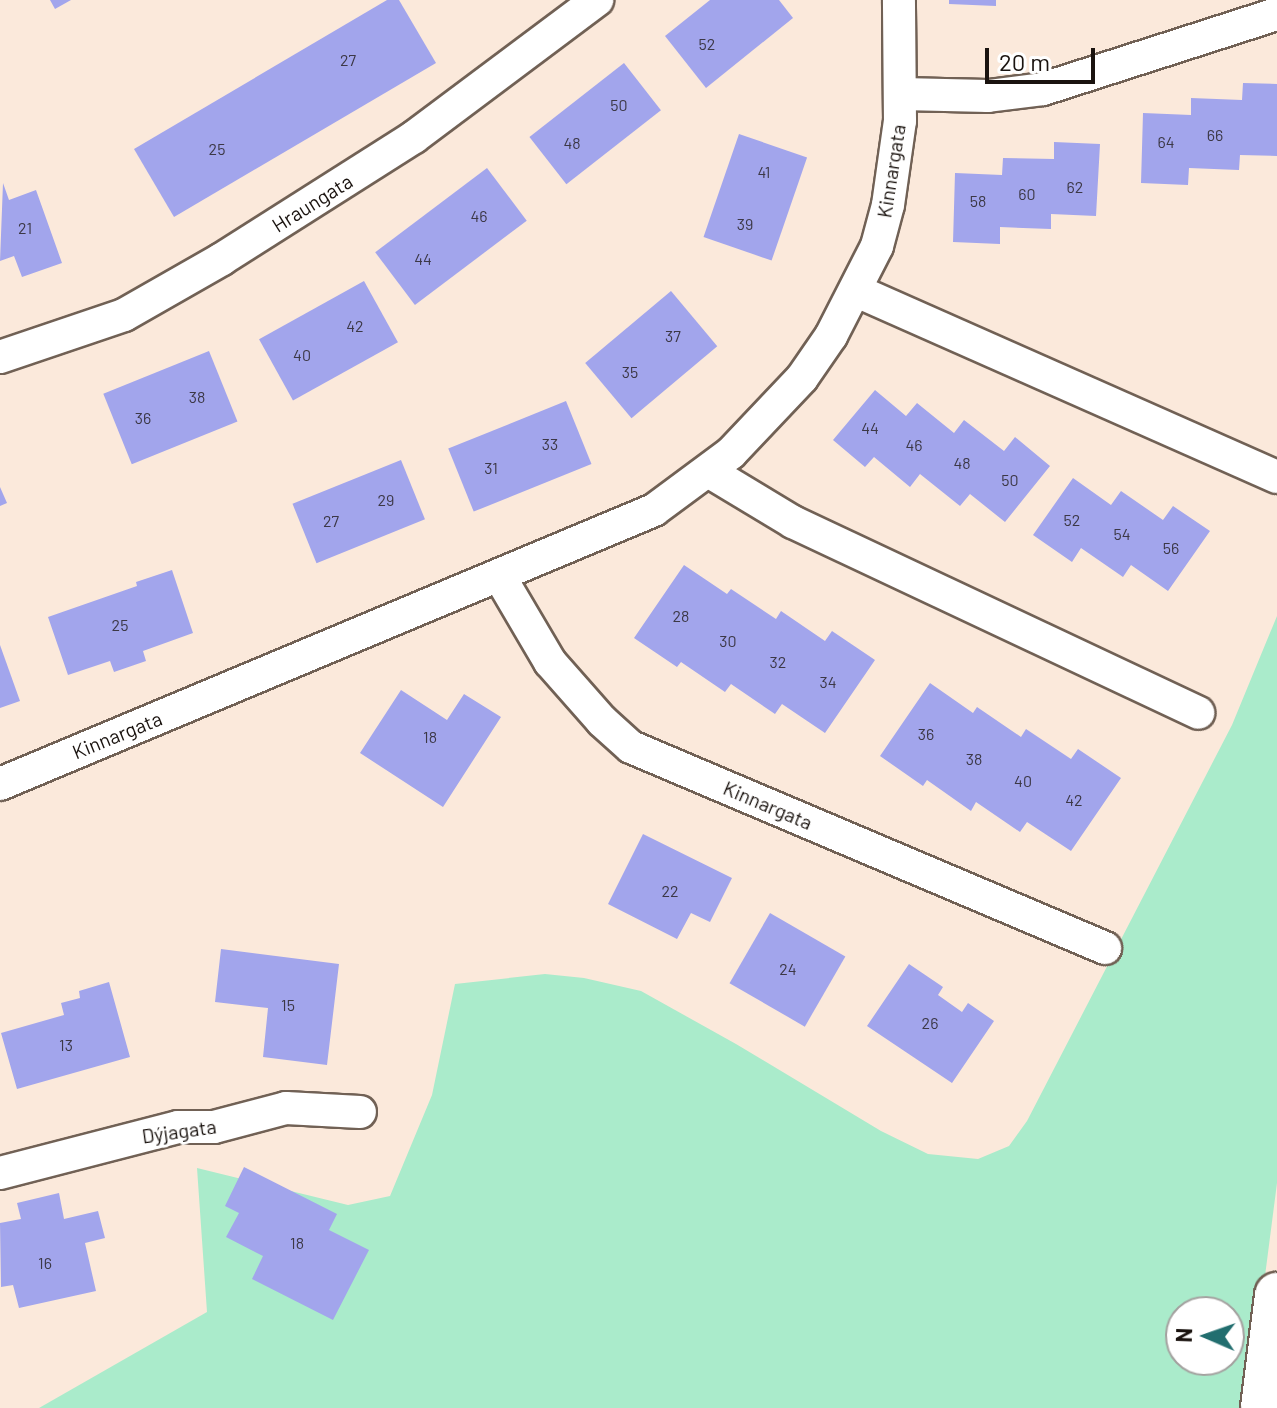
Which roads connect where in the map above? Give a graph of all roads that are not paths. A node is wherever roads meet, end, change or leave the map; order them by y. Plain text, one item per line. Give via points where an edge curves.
1 (597, 0) edge
2 (899, 0) edge
3 (1277, 14) edge
4 (902, 94) junction
5 (857, 291) junction
6 (0, 357) edge
7 (710, 472) junction
8 (1277, 477) edge
9 (500, 577) junction
10 (1198, 713) dead end
11 (0, 784) edge
12 (1105, 948) dead end
13 (360, 1112) dead end
14 (0, 1173) edge
15 (1277, 1295) edge
16 (1263, 1408) edge

1 - 6 street, Hraungata via 414,137 222,259 124,315
2 - 4 street, Kinnargata
3 - 4 street via 1043,89 988,96
4 - 5 street, Kinnargata via 888,205
5 - 7 street, Kinnargata via 802,378
5 - 8 street
7 - 9 street, Kinnargata via 654,510
7 - 10 street via 793,522
9 - 11 street, Kinnargata
9 - 12 street, Kinnargata via 550,662 631,747
13 - 14 street, Dýjagata via 286,1108 214,1127 164,1130
15 - 16 main road

